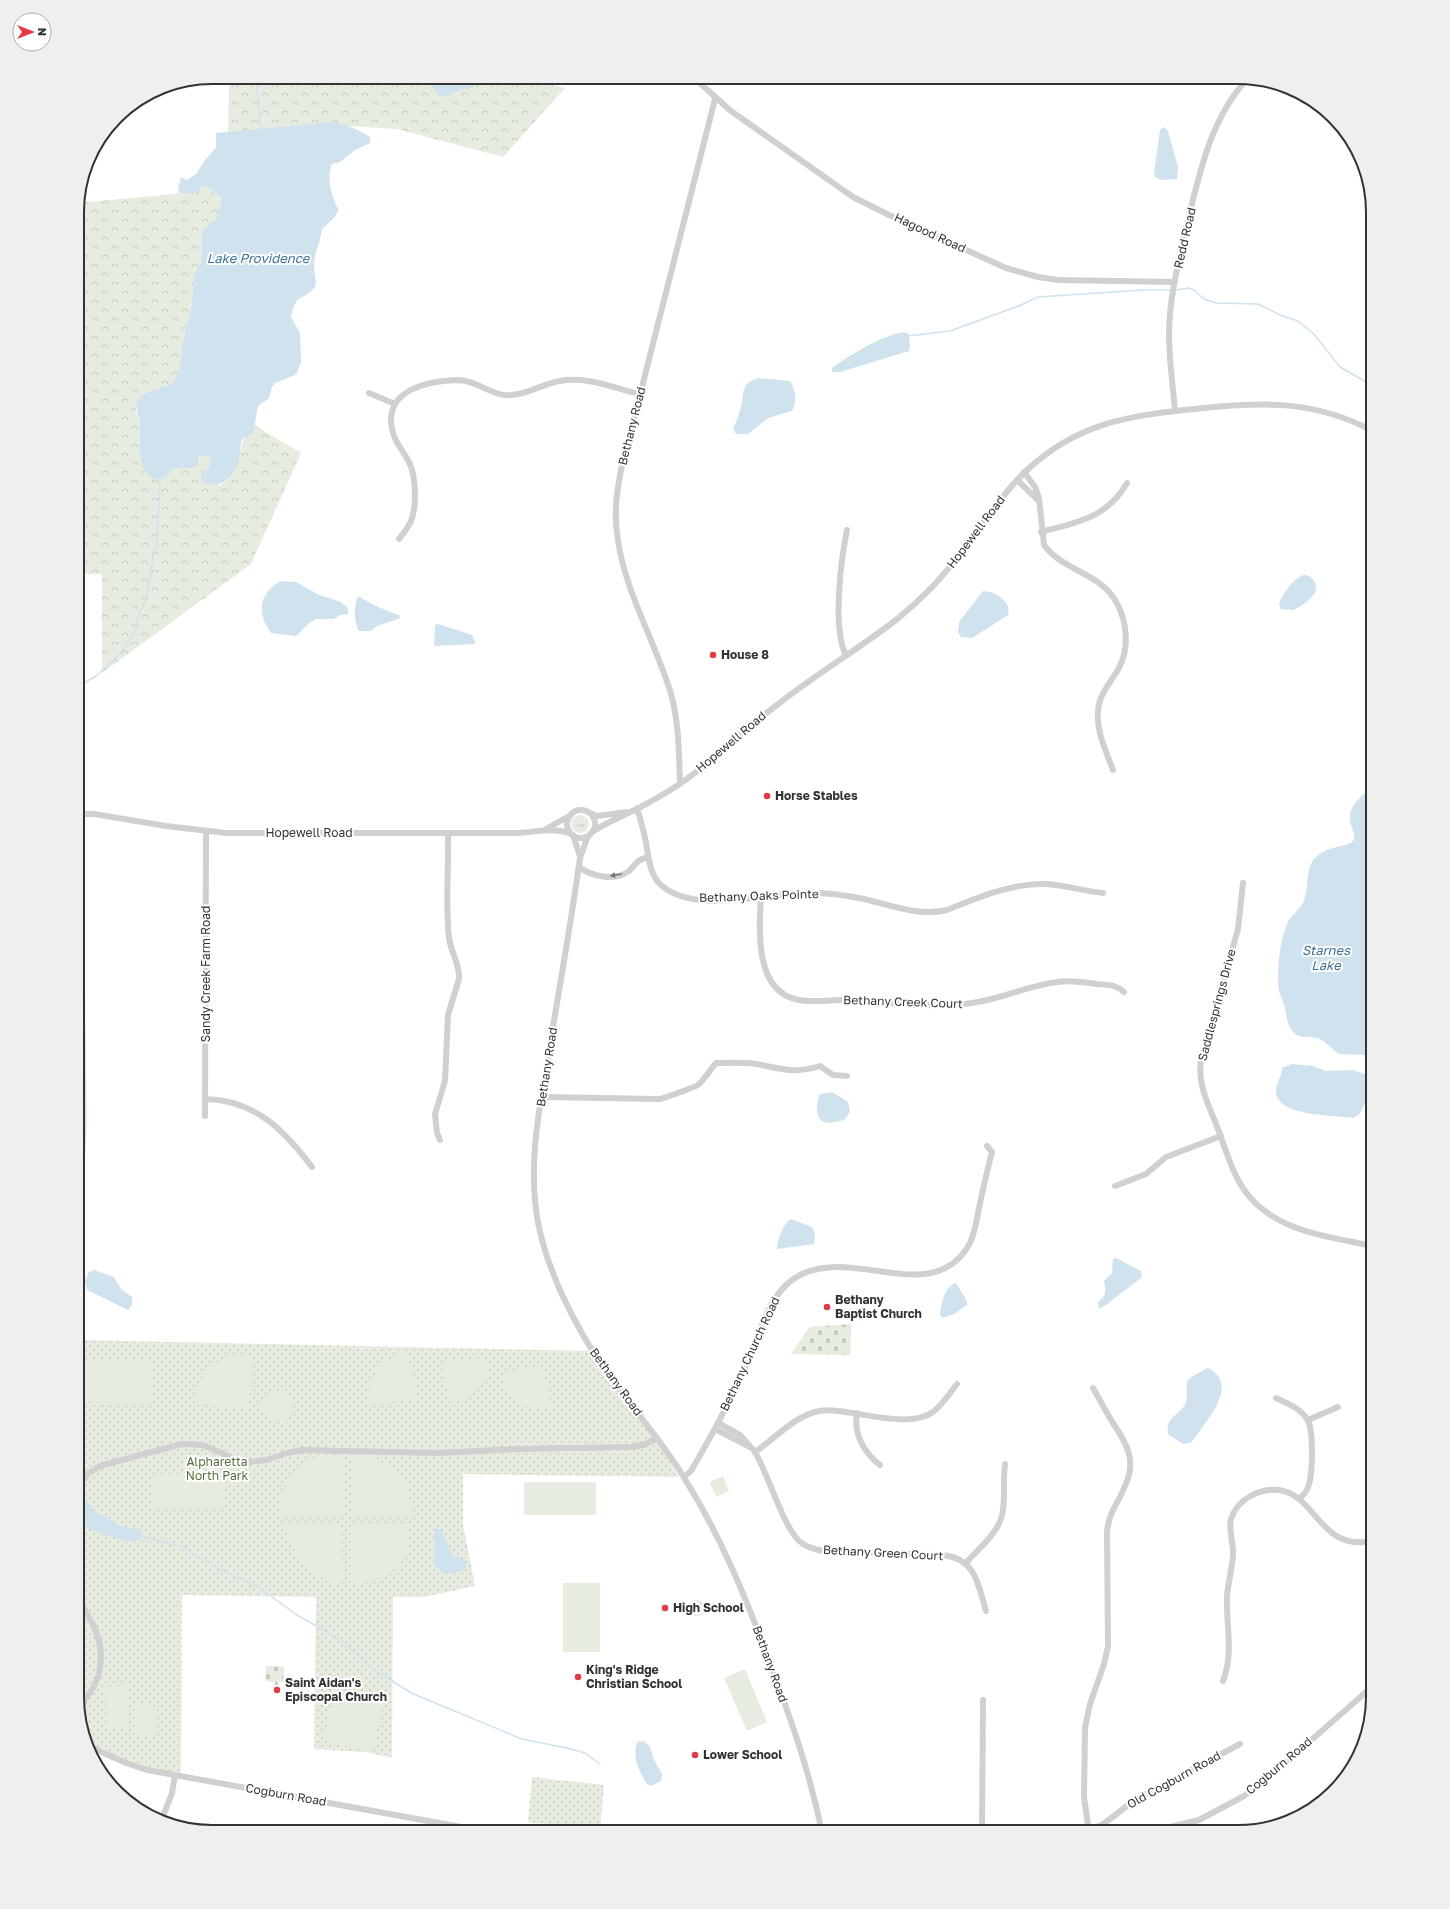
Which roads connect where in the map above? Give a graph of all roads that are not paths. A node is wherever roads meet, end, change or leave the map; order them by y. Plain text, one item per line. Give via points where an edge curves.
1 (700, 84) edge
2 (1243, 84) edge
3 (715, 99) junction
4 (1175, 282) junction
5 (369, 393) dead end
6 (640, 394) junction
7 (396, 404) junction
8 (1175, 411) junction
9 (1366, 428) edge
10 (1024, 472) junction
11 (1017, 480) junction
12 (1127, 483) dead end
13 (1039, 501) junction
14 (847, 530) dead end
15 (1041, 532) junction
16 (399, 539) dead end
17 (846, 655) junction
18 (1113, 770) dead end
19 (680, 784) junction
20 (634, 810) junction
21 (588, 813) junction
22 (84, 814) edge
23 (572, 814) junction
24 (206, 831) junction
25 (542, 831) junction
26 (448, 833) junction
27 (590, 834) junction
28 (572, 835) junction
29 (648, 857) junction
30 (580, 858) junction
31 (579, 867) junction
32 (1243, 883) dead end
33 (1103, 893) dead end
34 (761, 896) junction
35 (1124, 992) dead end
36 (847, 1076) dead end
37 (542, 1097) junction
38 (205, 1099) junction
39 (205, 1116) dead end
40 (1221, 1136) junction
41 (440, 1140) dead end
42 (987, 1146) dead end
43 (312, 1167) dead end
44 (1115, 1186) dead end
45 (1366, 1244) edge
46 (957, 1384) dead end
47 (1093, 1388) dead end
48 (1276, 1398) dead end
49 (1338, 1407) dead end
50 (857, 1413) junction
51 (1308, 1420) junction
52 (717, 1426) junction
53 (658, 1438) junction
54 (753, 1450) junction
55 (880, 1464) dead end
56 (1005, 1464) dead end
57 (684, 1477) junction
58 (84, 1478) edge
59 (1299, 1499) junction
60 (1366, 1542) edge
61 (966, 1563) junction
62 (84, 1609) edge
63 (986, 1611) dead end
64 (1223, 1681) dead end
65 (1366, 1692) edge
66 (983, 1700) dead end
67 (84, 1701) edge
68 (1240, 1744) dead end
69 (95, 1749) edge
70 (175, 1775) junction
71 (163, 1815) edge
72 (450, 1825) edge
73 (819, 1825) edge
74 (982, 1825) edge
75 (1088, 1825) edge
76 (1102, 1825) edge
77 (1178, 1825) edge

1 - 3 street
2 - 4 street, Redd Road via 1229,102 1209,141
3 - 4 street, Hagood Road via 853,197 1006,268 1058,280
3 - 6 street, Bethany Road
4 - 8 street, Redd Road via 1169,334
5 - 7 street
6 - 7 street via 603,383 572,380 553,382 516,394 504,395 477,384 458,380 416,387 405,393
6 - 19 street, Bethany Road via 617,488 617,533 622,563 674,705
7 - 16 street via 392,414 393,432 411,466 415,486 412,520
8 - 9 street, Hopewell Road via 1237,404 1278,404 1319,410
8 - 10 street, Hopewell Road via 1120,419 1092,428 1057,447
10 - 11 street, Hopewell Road
10 - 13 street via 1035,487
11 - 13 street
11 - 17 street, Hopewell Road via 934,585 898,618
12 - 15 street via 1118,496 1097,515
13 - 15 street
14 - 17 street via 839,585 842,645
15 - 18 street via 1046,549 1064,564 1104,586 1115,599 1121,613 1126,636 1124,654 1102,696 1098,710 1099,731
17 - 19 street, Hopewell Road via 776,705
19 - 20 street, Hopewell Road
20 - 21 street, Hopewell Road via 597,816
20 - 27 street, Hopewell Road via 600,826
20 - 29 street, Bethany Oaks Pointe via 646,838
21 - 23 street via 579,811
21 - 27 street via 594,824
22 - 24 street, Hopewell Road
23 - 25 street, Hopewell Road
23 - 28 street via 567,822
24 - 26 street, Hopewell Road
24 - 38 street, Sandy Creek Farm Road
25 - 26 street, Hopewell Road
25 - 28 street, Hopewell Road via 565,831
26 - 41 street via 446,855 449,937 460,979 448,1015 445,1081 435,1114 436,1133
27 - 28 street via 580,838
27 - 30 street, Bethany Road
28 - 30 street, Bethany Road
29 -> 31 street via 637,860 624,874 604,877 593,875
29 - 34 street, Bethany Oaks Pointe via 657,881 666,889 678,894 703,900 734,900
30 - 31 street, Bethany Road
31 - 37 street, Bethany Road
32 - 40 street, Saddlesprings Drive via 1238,929 1200,1070 1202,1085
33 - 34 street, Bethany Oaks Pointe via 1058,885 1034,884 1019,886 935,912 824,893
34 - 35 street, Bethany Creek Court via 762,958 765,970 775,986 797,1000 964,1004 1050,983 1069,981 1117,986
36 - 37 street via 833,1075 820,1066 810,1070 791,1071 756,1064 716,1063 697,1086 665,1098
37 - 53 street, Bethany Road via 535,1146 534,1182 539,1229 548,1259 566,1302 598,1359
38 - 39 street, Sandy Creek Farm Road
38 - 43 street via 230,1102 254,1112 284,1133
40 - 44 street via 1166,1157 1146,1174
40 - 45 street, Saddlesprings Drive via 1233,1170 1242,1186 1256,1204 1271,1216 1303,1231
42 - 52 street, Bethany Church Road via 992,1152 974,1233 958,1259 943,1270 929,1275 831,1267 812,1270 792,1280 781,1290 770,1307
46 - 50 street via 942,1404 931,1413 918,1418 900,1420
47 - 75 street via 1125,1439 1130,1464 1127,1482 1113,1508 1107,1532 1108,1646 1085,1728 1084,1797
48 - 51 street via 1297,1408
49 - 51 street
50 - 54 street via 817,1411 794,1422
50 - 55 street via 856,1425 861,1443 868,1454
51 - 59 street via 1312,1439 1310,1477 1308,1489
52 - 54 street
52 - 57 street, Bethany Church Road via 690,1472
53 - 57 street, Bethany Road
53 - 58 street via 644,1445 631,1447 438,1453 302,1450 252,1462 235,1459 202,1445 181,1444 100,1466
54 - 61 street, Bethany Green Court via 794,1534 808,1547 830,1551 943,1555 955,1557
56 - 61 street via 1003,1512 1000,1522
57 - 73 street, Bethany Road via 726,1552 744,1595 805,1761
59 - 60 street via 1332,1533 1349,1541
59 - 64 street via 1282,1490 1263,1490 1242,1503 1231,1518 1233,1555 1227,1598 1229,1656
61 - 63 street via 975,1576
62 - 67 street via 95,1625 101,1653 99,1674
65 - 77 street, Cogburn Road via 1244,1796 1199,1820
66 - 74 street
68 - 76 street, Old Cogburn Road via 1135,1800
69 - 70 street, Cogburn Road via 126,1763
70 - 71 street via 172,1793
70 - 72 street, Cogburn Road

